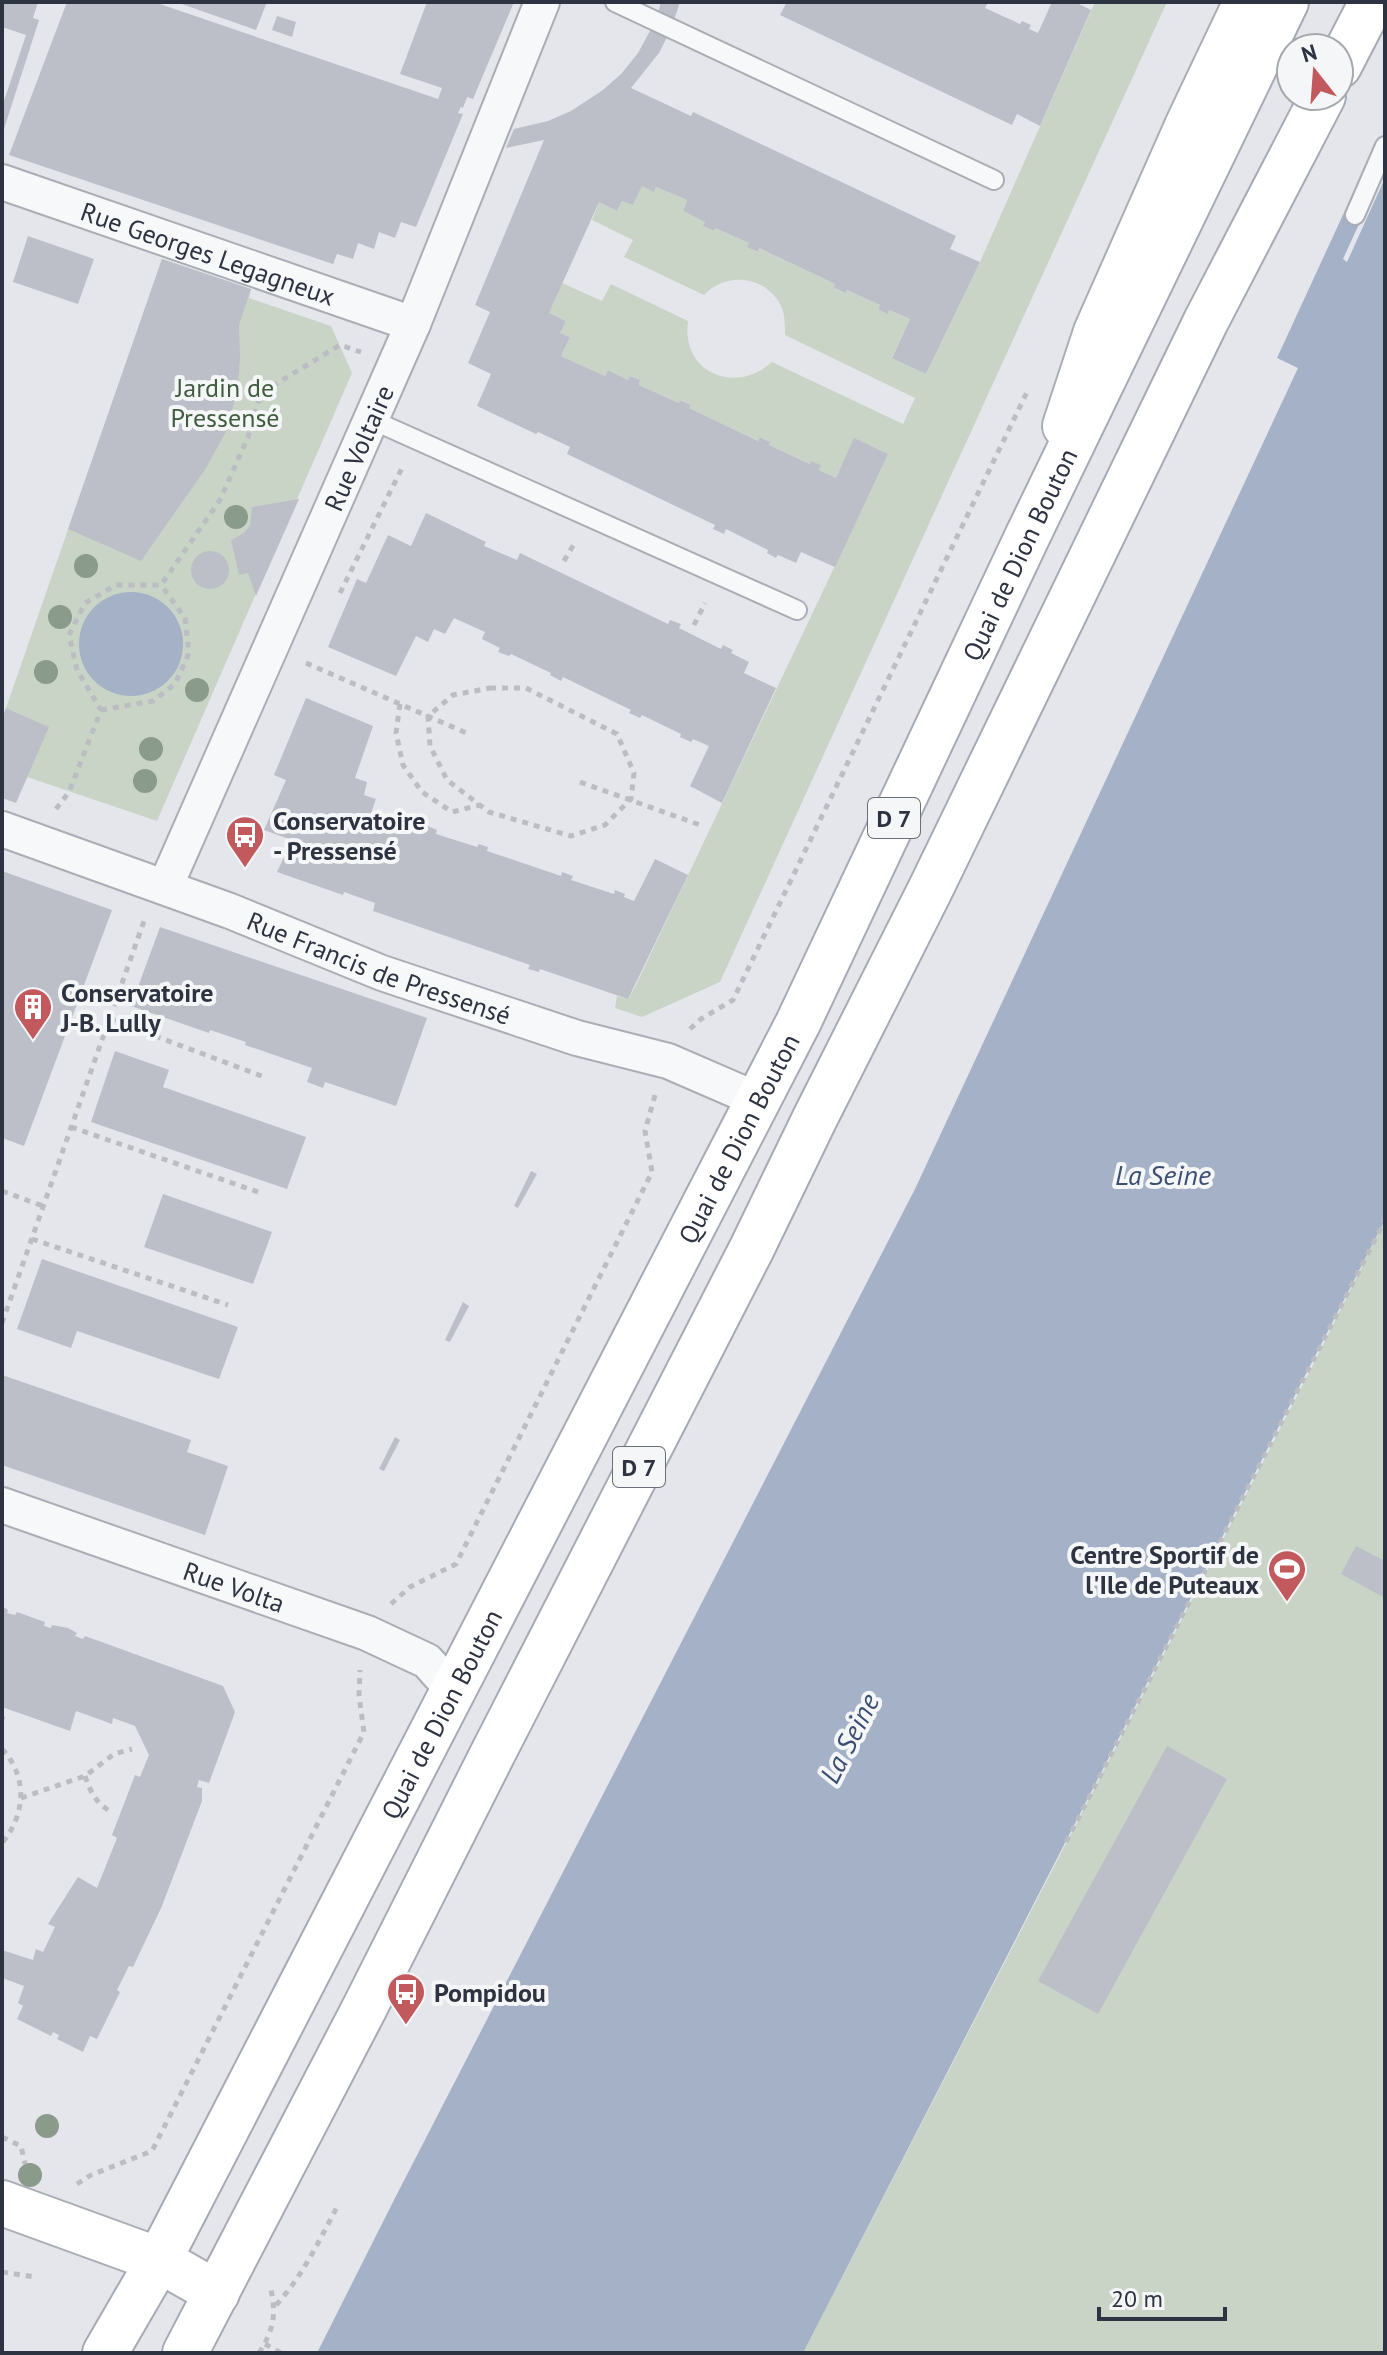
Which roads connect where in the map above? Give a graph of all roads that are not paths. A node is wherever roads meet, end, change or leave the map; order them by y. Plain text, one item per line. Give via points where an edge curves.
1 (542, 2) edge
2 (615, 2) edge
3 (1246, 2) edge
4 (1286, 2) edge
5 (1372, 2) edge
6 (1355, 35) edge
7 (1315, 112) edge
8 (1385, 146) edge
9 (994, 180) dead end
10 (2, 182) edge
11 (1355, 215) dead end
12 (413, 324) junction
13 (370, 419) junction
14 (1028, 535) junction
15 (797, 610) dead end
16 (18, 834) edge
17 (165, 887) junction
18 (758, 1100) junction
19 (815, 1118) junction
20 (2, 1505) edge
21 (452, 1689) junction
22 (2, 2203) edge
23 (159, 2260) junction
24 (217, 2293) junction
25 (105, 2353) edge
26 (185, 2353) edge

1 - 12 street, Rue Voltaire
2 - 9 lane
3 - 14 main road via 1096,332
4 - 14 main road, Quai de Dion Bouton / D 7
5 - 6 main road
7 - 19 main road, D 7 via 1206,321
8 - 11 lane
10 - 12 street, Rue Georges Legagneux
12 - 13 street, Rue Voltaire
13 - 15 lane
13 - 17 street, Rue Voltaire
14 - 18 main road, Quai de Dion Bouton / D 7
16 - 17 street, Rue Francis de Pressensé
17 - 18 street, Rue Francis de Pressensé via 382,973 577,1038 668,1061
18 - 19 main road
18 - 21 main road, Quai de Dion Bouton / D 7
19 - 24 main road, D 7
20 - 21 street, Rue Volta via 367,1633 427,1661
21 - 23 main road, Quai de Dion Bouton / D 7
22 - 23 main road
23 - 24 main road
23 - 25 main road, D 7
24 - 26 main road, D 7

